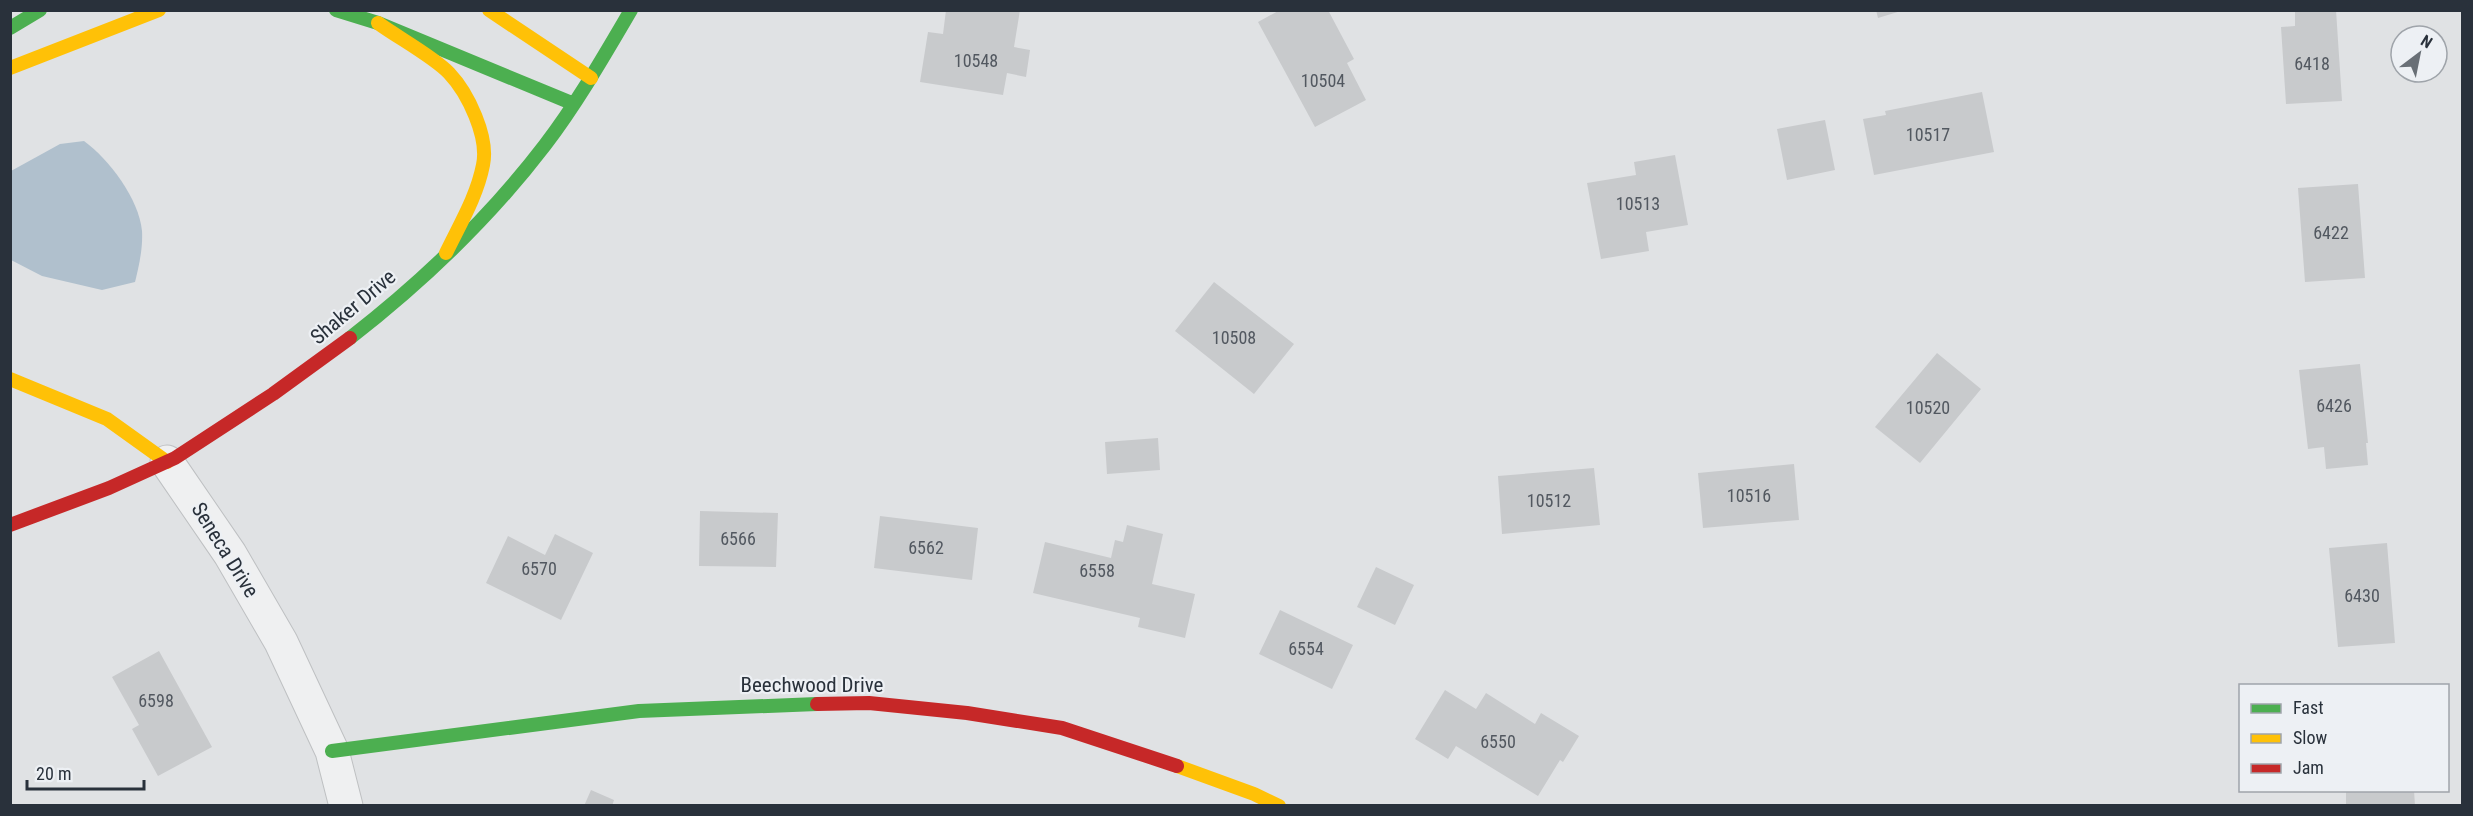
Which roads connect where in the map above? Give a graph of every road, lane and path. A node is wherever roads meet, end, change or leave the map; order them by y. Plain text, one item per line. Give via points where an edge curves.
1 (40, 10) edge
2 (159, 10) edge
3 (336, 10) edge
4 (489, 10) edge
5 (631, 10) edge
6 (378, 23) junction
7 (10, 28) edge
8 (10, 68) edge
9 (591, 78) junction
10 (574, 104) junction
11 (446, 253) junction
12 (10, 379) edge
13 (167, 462) junction
14 (10, 525) edge
15 (332, 751) junction
16 (346, 806) edge
17 (1279, 806) edge

1 - 7 main road
2 - 8 main road
3 - 6 main road
4 - 9 main road
5 - 9 main road, Shaker Drive
6 - 10 main road
6 - 11 main road via 448,72 468,99 480,130 484,162 475,194
9 - 10 main road, Shaker Drive
10 - 11 main road, Shaker Drive via 533,161
11 - 13 main road, Shaker Drive via 340,348
12 - 13 main road, Seneca Drive via 107,419
13 - 14 main road, Shaker Drive
13 - 15 street, Seneca Drive via 230,554 276,632
15 - 16 street, Seneca Drive
15 - 17 main road, Beechwood Drive via 639,711 869,703 1062,728 1161,760

